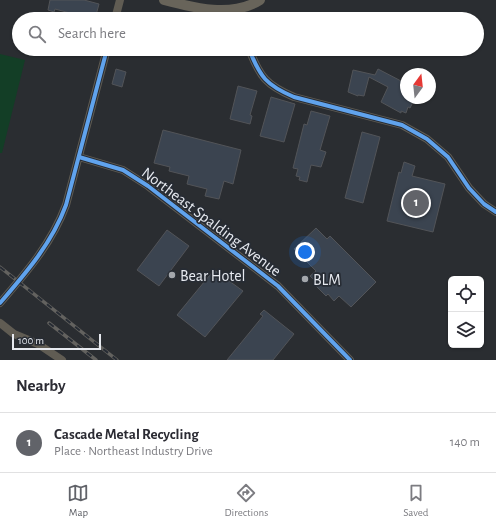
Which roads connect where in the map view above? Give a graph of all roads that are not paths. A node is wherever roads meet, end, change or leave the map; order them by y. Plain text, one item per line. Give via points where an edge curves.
1 (120, 0) edge
2 (164, 0) edge
3 (260, 0) edge
4 (117, 12) edge
5 (224, 12) edge
6 (241, 12) edge
7 (105, 56) edge
8 (252, 56) edge
9 (79, 157) junction
10 (496, 212) edge
11 (0, 303) edge
12 (0, 323) edge
13 (62, 360) edge
14 (350, 360) edge

1 - 4 street
2 - 5 main road
3 - 6 main road
7 - 9 street
8 - 10 street via 256,68 266,81 278,90 301,99 402,125 427,139 448,157 469,188 484,204
9 - 11 street via 60,224 49,242
9 - 14 street, Northeast Spalding Avenue via 122,170 148,186 278,286
12 - 13 street via 14,334 38,344

